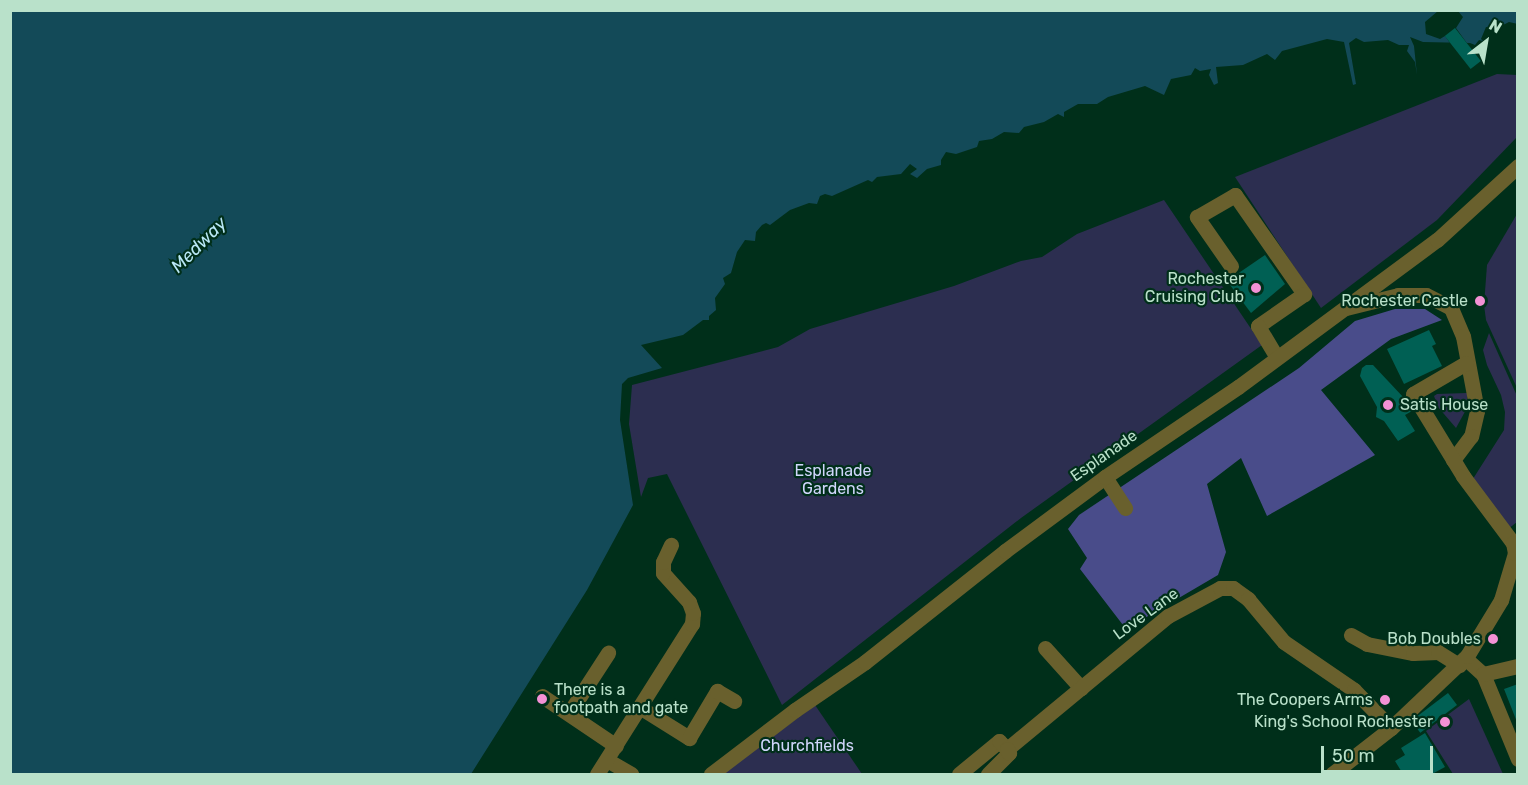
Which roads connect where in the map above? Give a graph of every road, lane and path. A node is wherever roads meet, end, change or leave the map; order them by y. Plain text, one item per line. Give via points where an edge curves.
1 (1518, 166) edge
2 (1231, 267) dead end
3 (1338, 310) junction
4 (1276, 356) junction
5 (1466, 363) junction
6 (1453, 460) junction
7 (1105, 477) junction
8 (1125, 508) dead end
9 (1515, 542) edge
10 (671, 545) dead end
11 (1351, 635) dead end
12 (1045, 648) dead end
13 (608, 653) dead end
14 (1462, 662) junction
15 (1518, 666) edge
16 (1483, 674) junction
17 (1081, 687) junction
18 (542, 696) dead end
19 (735, 701) dead end
20 (641, 708) junction
21 (569, 713) junction
22 (1391, 728) junction
23 (616, 746) junction
24 (1006, 749) junction
25 (1518, 759) edge
26 (607, 760) junction
27 (597, 774) edge
28 (631, 774) edge
29 (711, 774) edge
30 (959, 774) edge
31 (988, 774) edge
32 (1332, 774) edge

1 - 3 street, Esplanade via 1437,240
2 - 4 street via 1197,217 1234,195 1304,294 1258,326
3 - 4 street, Esplanade
3 - 5 street via 1398,295 1437,299 1451,308 1463,336
4 - 7 street, Esplanade via 1238,387
5 - 6 street via 1477,411 1471,436
5 - 6 street via 1413,394
6 - 9 street via 1494,521
7 - 8 street
7 - 29 street, Esplanade via 865,662
9 - 14 street via 1501,600
10 - 20 street via 663,562 663,573 689,602 693,621
11 - 14 street via 1366,644 1413,653 1437,652
12 - 17 street
13 - 21 street
14 - 16 street
14 - 22 street
15 - 16 street
16 - 25 street
17 - 22 street, Love Lane via 1168,616 1220,588 1233,588 1248,599 1284,642 1354,690
17 - 24 street, Love Lane
18 - 21 street
19 - 20 street via 717,691 689,738
20 - 23 street
21 - 23 street
22 - 32 street
23 - 26 street
24 - 30 street, Love Lane via 999,741
24 - 31 street, Love Lane via 1009,753
26 - 27 street
26 - 28 street

